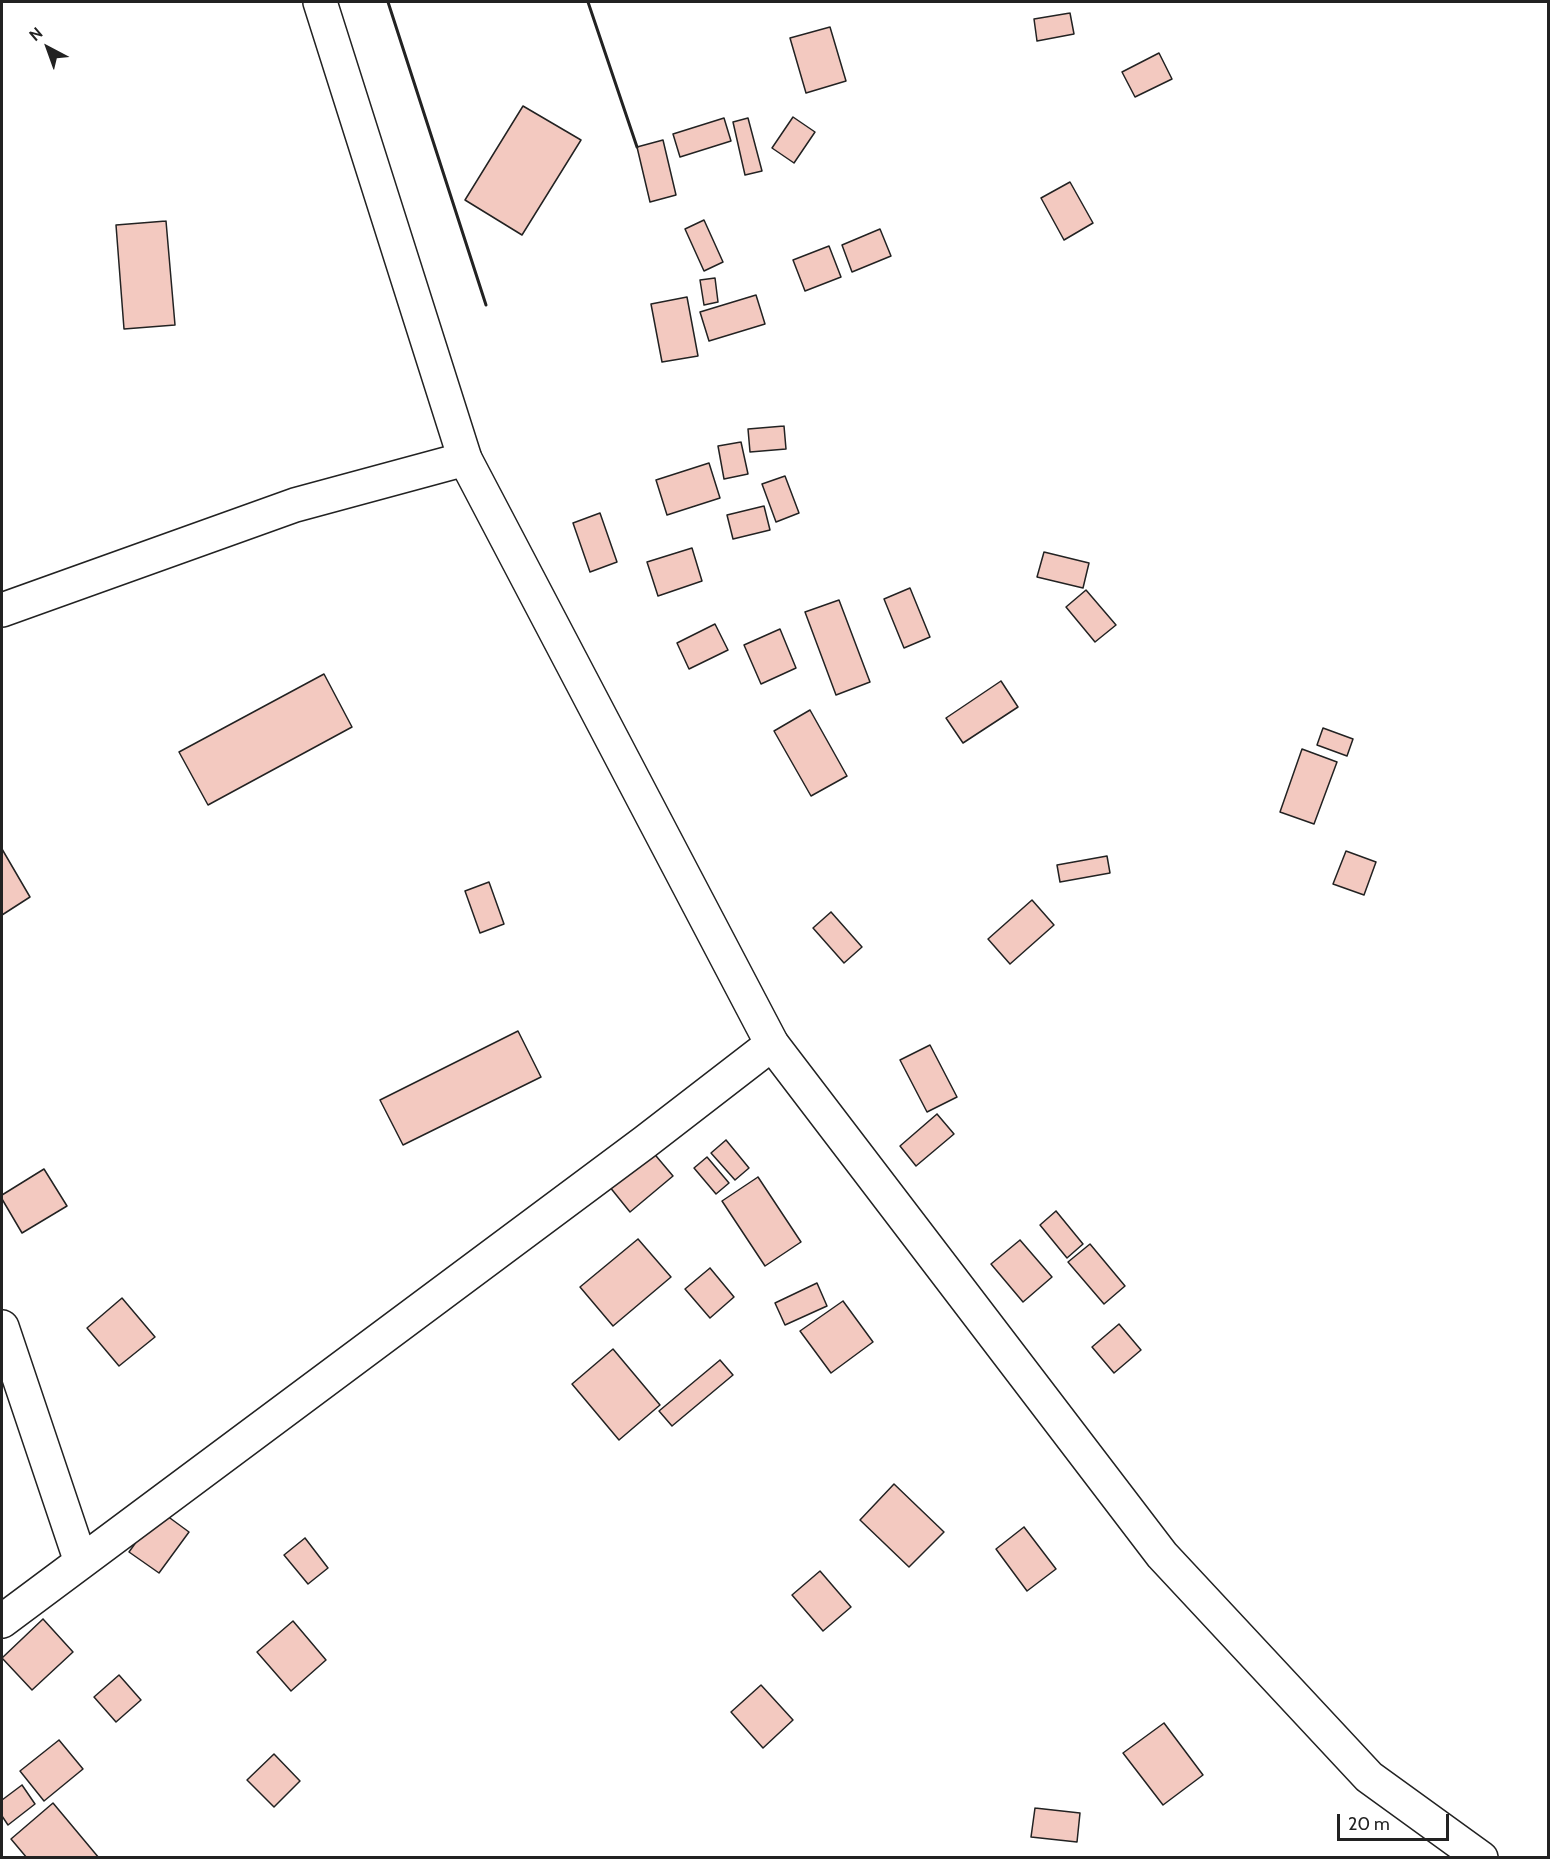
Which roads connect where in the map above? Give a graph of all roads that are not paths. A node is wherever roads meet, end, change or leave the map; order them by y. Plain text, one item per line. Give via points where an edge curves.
1 (320, 2) edge
2 (465, 459) junction
3 (2, 610) edge
4 (772, 1044) junction
5 (2, 1327) edge
6 (81, 1562) junction
7 (2, 1621) edge
8 (1481, 1857) edge

1 - 2 street
2 - 3 street via 295,505
2 - 4 street
4 - 6 street
4 - 8 street via 1162,1555 1369,1777
5 - 6 street
6 - 7 street

